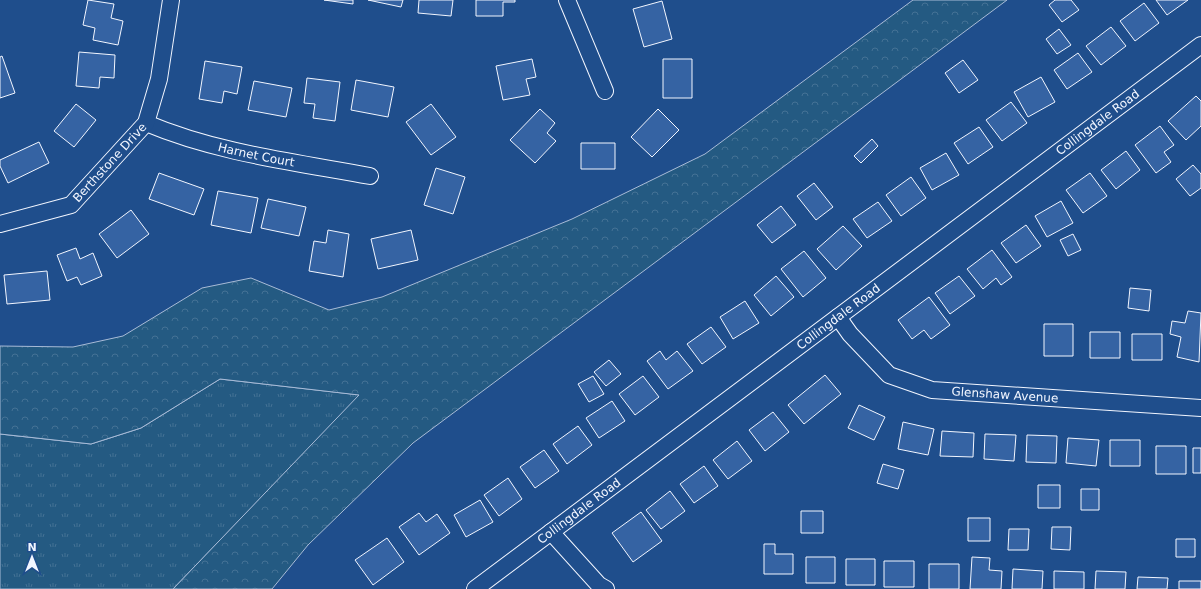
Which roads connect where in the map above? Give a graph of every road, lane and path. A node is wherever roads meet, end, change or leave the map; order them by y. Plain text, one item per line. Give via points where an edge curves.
1 (172, 0) edge
2 (567, 0) edge
3 (1201, 46) edge
4 (605, 91) dead end
5 (146, 122) junction
6 (370, 176) dead end
7 (0, 224) edge
8 (838, 317) junction
9 (1201, 408) edge
10 (550, 532) junction
11 (475, 589) edge
12 (606, 589) edge

1 - 5 street, Berthstone Drive via 158,79
2 - 4 street
3 - 8 street, Collingdale Road
5 - 6 street, Harnet Court via 177,136 216,148
5 - 7 street, Berthstone Drive via 71,205
8 - 9 street, Glenshaw Avenue via 850,334 889,375 932,390
8 - 10 street, Collingdale Road
10 - 11 street, Collingdale Road
10 - 12 street via 599,585

